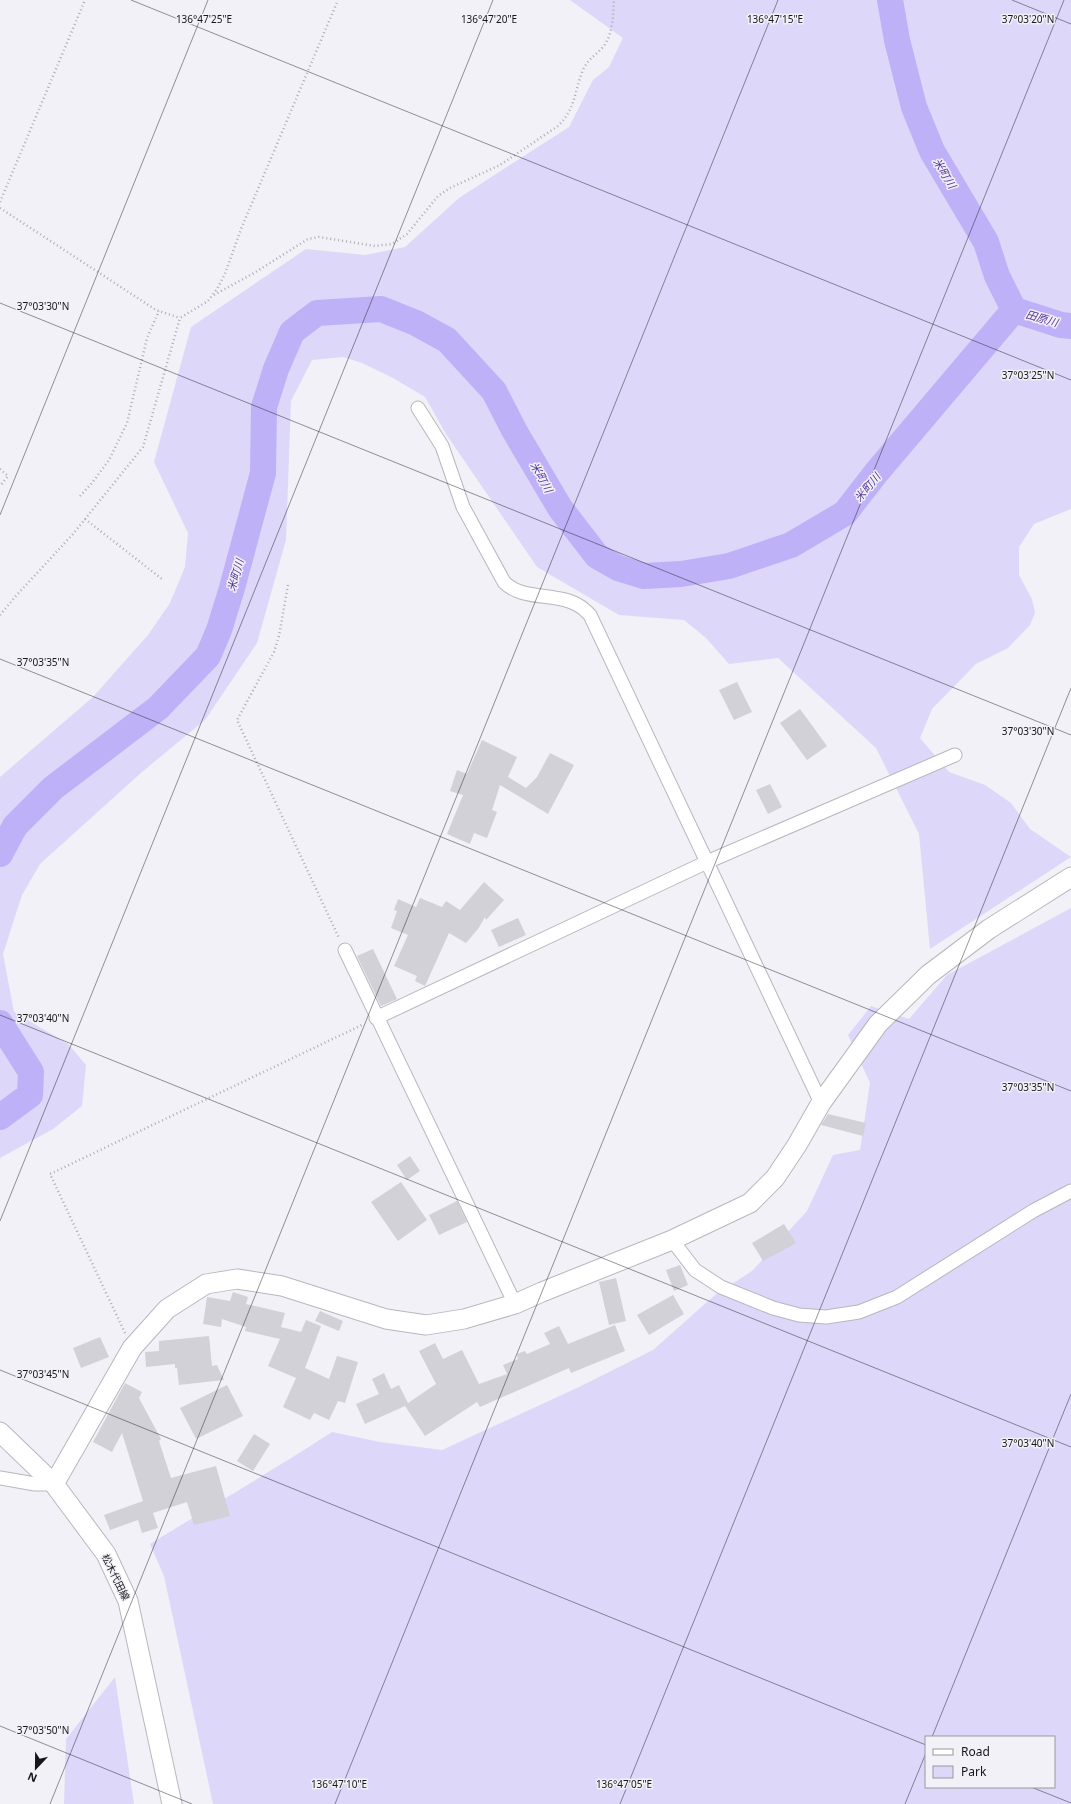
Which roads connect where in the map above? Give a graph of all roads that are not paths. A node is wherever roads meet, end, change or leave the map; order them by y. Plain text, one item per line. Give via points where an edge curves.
1 (418, 408) dead end
2 (955, 754) dead end
3 (707, 862) junction
4 (1071, 877) edge
5 (345, 950) road end
6 (376, 1018) junction
7 (821, 1103) junction
8 (1071, 1192) edge
9 (672, 1240) junction
10 (515, 1304) junction
11 (0, 1432) edge
12 (0, 1478) edge
13 (54, 1484) junction
14 (172, 1804) edge

1 - 3 street via 442,446 463,507 504,582 518,591 571,602 590,615
2 - 3 street
3 - 6 street
3 - 7 street
4 - 7 street via 989,930 928,975 878,1024
5 - 6 street
6 - 10 street
7 - 9 street via 798,1145 774,1178 750,1203
8 - 9 street via 1033,1211 897,1297 859,1312 826,1317 799,1315 773,1308 721,1288 695,1270
9 - 10 street
10 - 13 street via 464,1319 426,1325 386,1319 282,1286 237,1279 206,1284 167,1310 132,1348
11 - 13 street, 松木代田線
12 - 13 street via 35,1484
13 - 14 street, 松木代田線 via 106,1554 128,1601

